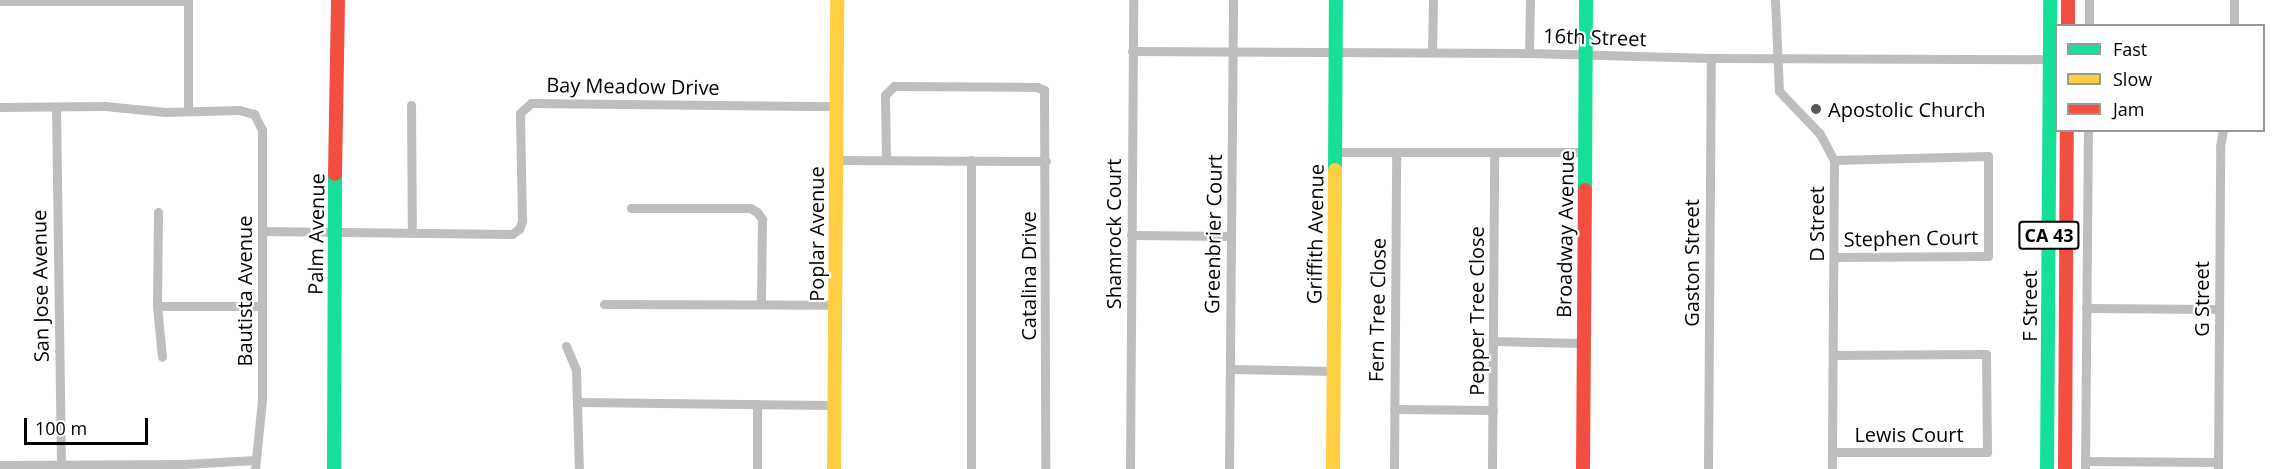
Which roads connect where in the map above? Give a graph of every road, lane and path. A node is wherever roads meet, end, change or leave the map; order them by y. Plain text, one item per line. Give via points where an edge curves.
1 (188, 0) edge
2 (338, 0) edge
3 (837, 0) edge
4 (1133, 0) edge
5 (1233, 0) edge
6 (1336, 0) edge
7 (1433, 0) edge
8 (1530, 0) edge
9 (1586, 0) edge
10 (1775, 0) edge
11 (2050, 0) edge
12 (2068, 0) edge
13 (2089, 0) edge
14 (2234, 0) edge
15 (0, 1) edge
16 (2068, 24) edge
17 (2089, 24) edge
18 (2234, 24) edge
19 (1132, 51) junction
20 (1233, 51) junction
21 (1335, 52) junction
22 (1432, 52) junction
23 (1529, 53) junction
24 (1586, 54) junction
25 (1711, 58) junction
26 (1776, 58) junction
27 (2053, 59) edge
28 (411, 105) dead end
29 (0, 106) edge
30 (837, 106) junction
31 (56, 107) junction
32 (188, 111) junction
33 (2067, 132) edge
34 (2088, 132) edge
35 (2223, 132) edge
36 (1336, 152) junction
37 (1396, 152) junction
38 (1494, 152) junction
39 (1585, 152) junction
40 (836, 160) junction
41 (886, 160) junction
42 (971, 160) junction
43 (1834, 160) junction
44 (1046, 161) junction
45 (631, 208) dead end
46 (158, 212) dead end
47 (262, 231) junction
48 (334, 232) junction
49 (412, 233) junction
50 (1131, 236) junction
51 (1231, 236) junction
52 (1834, 256) junction
53 (761, 303) junction
54 (604, 304) dead end
55 (835, 305) junction
56 (157, 306) junction
57 (262, 306) junction
58 (2086, 308) junction
59 (2219, 309) junction
60 (1494, 341) junction
61 (1583, 343) junction
62 (566, 346) dead end
63 (1833, 355) junction
64 (162, 357) dead end
65 (1230, 369) junction
66 (1333, 370) junction
67 (579, 402) junction
68 (757, 404) junction
69 (834, 405) junction
70 (1394, 409) junction
71 (1493, 410) junction
72 (1833, 452) junction
73 (255, 464) edge
74 (0, 465) edge
75 (61, 465) junction
76 (2085, 465) edge
77 (2218, 465) edge
78 (334, 469) edge
79 (579, 469) edge
80 (757, 469) edge
81 (834, 469) edge
82 (971, 469) edge
83 (1045, 469) edge
84 (1130, 469) edge
85 (1229, 469) edge
86 (1333, 469) edge
87 (1394, 469) edge
88 (1492, 469) edge
89 (1583, 469) edge
90 (1708, 469) edge
91 (1832, 469) edge
92 (2047, 469) edge
93 (2065, 469) edge

1 - 15 street
1 - 32 street
2 - 48 street, Palm Avenue
3 - 30 street, Poplar Avenue
4 - 19 street, Shamrock Court
5 - 20 street, Greenbrier Court
6 - 21 street, Griffith Avenue
7 - 22 street
8 - 23 street
9 - 24 street, Broadway Avenue
10 - 26 street, D Street
11 - 27 street, F Street / CA 43
12 - 16 street
13 - 17 street
14 - 18 street
19 - 20 street, 16th Street
19 - 50 street, Shamrock Court
20 - 21 street, 16th Street
20 - 51 street, Greenbrier Court
21 - 22 street, 16th Street
21 - 36 street, Griffith Avenue
22 - 23 street, 16th Street
23 - 24 street, 16th Street
24 - 25 street, 16th Street
24 - 39 street, Broadway Avenue
25 - 26 street, 16th Street
25 - 90 street, Gaston Street
26 - 27 street, 16th Street
26 - 43 street, D Street via 1779,91 1820,134
27 - 92 street, F Street / CA 43
28 - 49 street
29 - 31 street
30 - 40 street, Poplar Avenue
30 - 49 street, Bay Meadow Drive via 531,104 520,113 519,229 512,234
31 - 32 street
31 - 75 street, San Jose Avenue
32 - 47 street, Bautista Avenue via 240,110 254,114 262,130
33 - 93 street, F Street / CA 43
34 - 58 street
35 - 59 street, G Street
36 - 37 street
36 - 66 street, Griffith Avenue
37 - 38 street
37 - 70 street, Fern Tree Close
38 - 39 street
38 - 60 street, Pepper Tree Close
39 - 61 street, Broadway Avenue
40 - 41 street
40 - 55 street, Poplar Avenue
41 - 42 street
41 - 44 street, Catalina Drive via 885,95 894,86 1044,90
42 - 44 street
42 - 82 street
43 - 52 street, D Street
43 - 52 street, Stephen Court via 1988,156 1988,256
44 - 83 street, Catalina Drive
45 - 53 street via 750,208 757,212 762,219
46 - 56 street
47 - 48 street, Bay Meadow Drive
47 - 57 street, Bautista Avenue
48 - 49 street, Bay Meadow Drive
48 - 78 street, Palm Avenue
50 - 51 street
50 - 84 street, Shamrock Court
51 - 65 street, Greenbrier Court
52 - 63 street, D Street
53 - 54 street
53 - 55 street
55 - 69 street, Poplar Avenue
56 - 57 street
56 - 64 street
57 - 73 street, Bautista Avenue via 262,400
58 - 59 street
58 - 76 street
59 - 77 street, G Street
60 - 61 street
60 - 71 street, Pepper Tree Close
61 - 89 street, Broadway Avenue
62 - 67 street via 574,361
63 - 72 street, D Street
63 - 72 street, Lewis Court via 1986,354 1987,452
65 - 66 street
65 - 85 street, Greenbrier Court
66 - 86 street, Griffith Avenue
67 - 68 street
67 - 79 street
68 - 69 street
68 - 80 street
69 - 81 street, Poplar Avenue
70 - 71 street
70 - 87 street, Fern Tree Close
71 - 88 street, Pepper Tree Close
72 - 91 street, D Street
73 - 75 street
74 - 75 street
76 - 77 street

